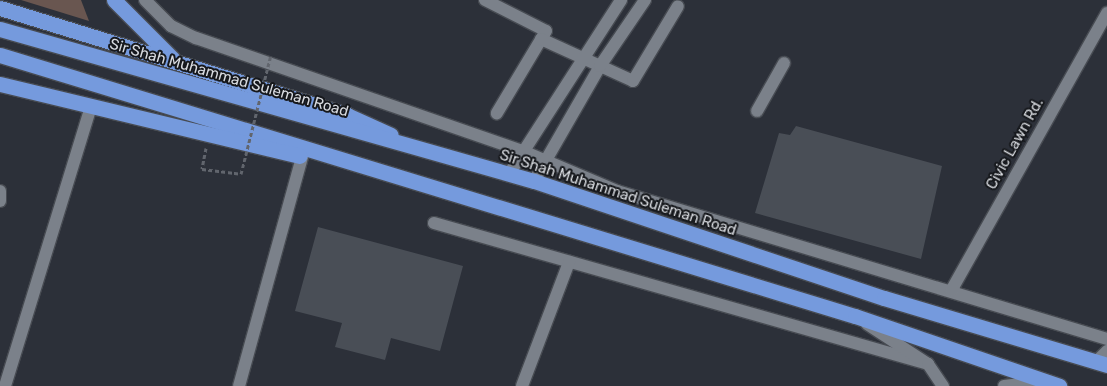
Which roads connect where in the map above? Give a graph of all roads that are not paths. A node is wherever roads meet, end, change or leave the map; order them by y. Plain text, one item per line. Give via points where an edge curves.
1 (114, 0) edge
2 (145, 0) edge
3 (485, 0) edge
4 (621, 0) edge
5 (645, 0) edge
6 (678, 6) dead end
7 (0, 8) edge
8 (1107, 13) edge
9 (0, 30) edge
10 (542, 39) junction
11 (0, 55) edge
12 (583, 57) junction
13 (178, 63) junction
14 (784, 63) dead end
15 (600, 66) junction
16 (0, 84) edge
17 (91, 106) junction
18 (756, 111) dead end
19 (497, 113) dead end
20 (523, 151) junction
21 (302, 156) junction
22 (440, 158) junction
23 (546, 160) junction
24 (509, 174) junction
25 (534, 181) junction
26 (422, 185) junction
27 (0, 191) edge
28 (0, 201) edge
29 (434, 223) dead end
30 (569, 262) junction
31 (951, 291) junction
32 (855, 316) junction
33 (1107, 340) edge
34 (1103, 359) edge
35 (928, 364) junction
36 (1052, 384) edge
37 (5, 386) edge
38 (239, 386) edge
39 (522, 386) edge
40 (943, 386) edge
41 (1004, 386) edge

1 - 13 highway
2 - 20 street via 172,26 196,38
3 - 10 street via 546,31
4 - 12 street
5 - 15 street
6 - 15 street via 633,81
7 - 13 highway
8 - 31 street, Civic Lawn Rd.
9 - 22 highway, Sir Shah Muhammad Suleman Road
10 - 12 street
10 - 19 street
11 - 26 highway
12 - 15 street
12 - 20 street
13 - 22 highway via 347,115
14 - 18 street
15 - 23 street
16 - 17 highway
17 - 21 highway
17 - 37 street
20 - 23 street
20 - 24 street
21 - 26 highway
21 - 38 street
22 - 24 highway, Sir Shah Muhammad Suleman Road
23 - 25 street
23 - 31 street via 617,191
24 - 25 highway, Sir Shah Muhammad Suleman Road
25 - 34 highway, Sir Shah Muhammad Suleman Road via 884,298
26 - 32 highway
27 - 28 street
29 - 30 street
30 - 35 street
30 - 39 street
31 - 33 street
32 - 35 street
32 - 36 highway
35 - 40 street
36 - 41 street

